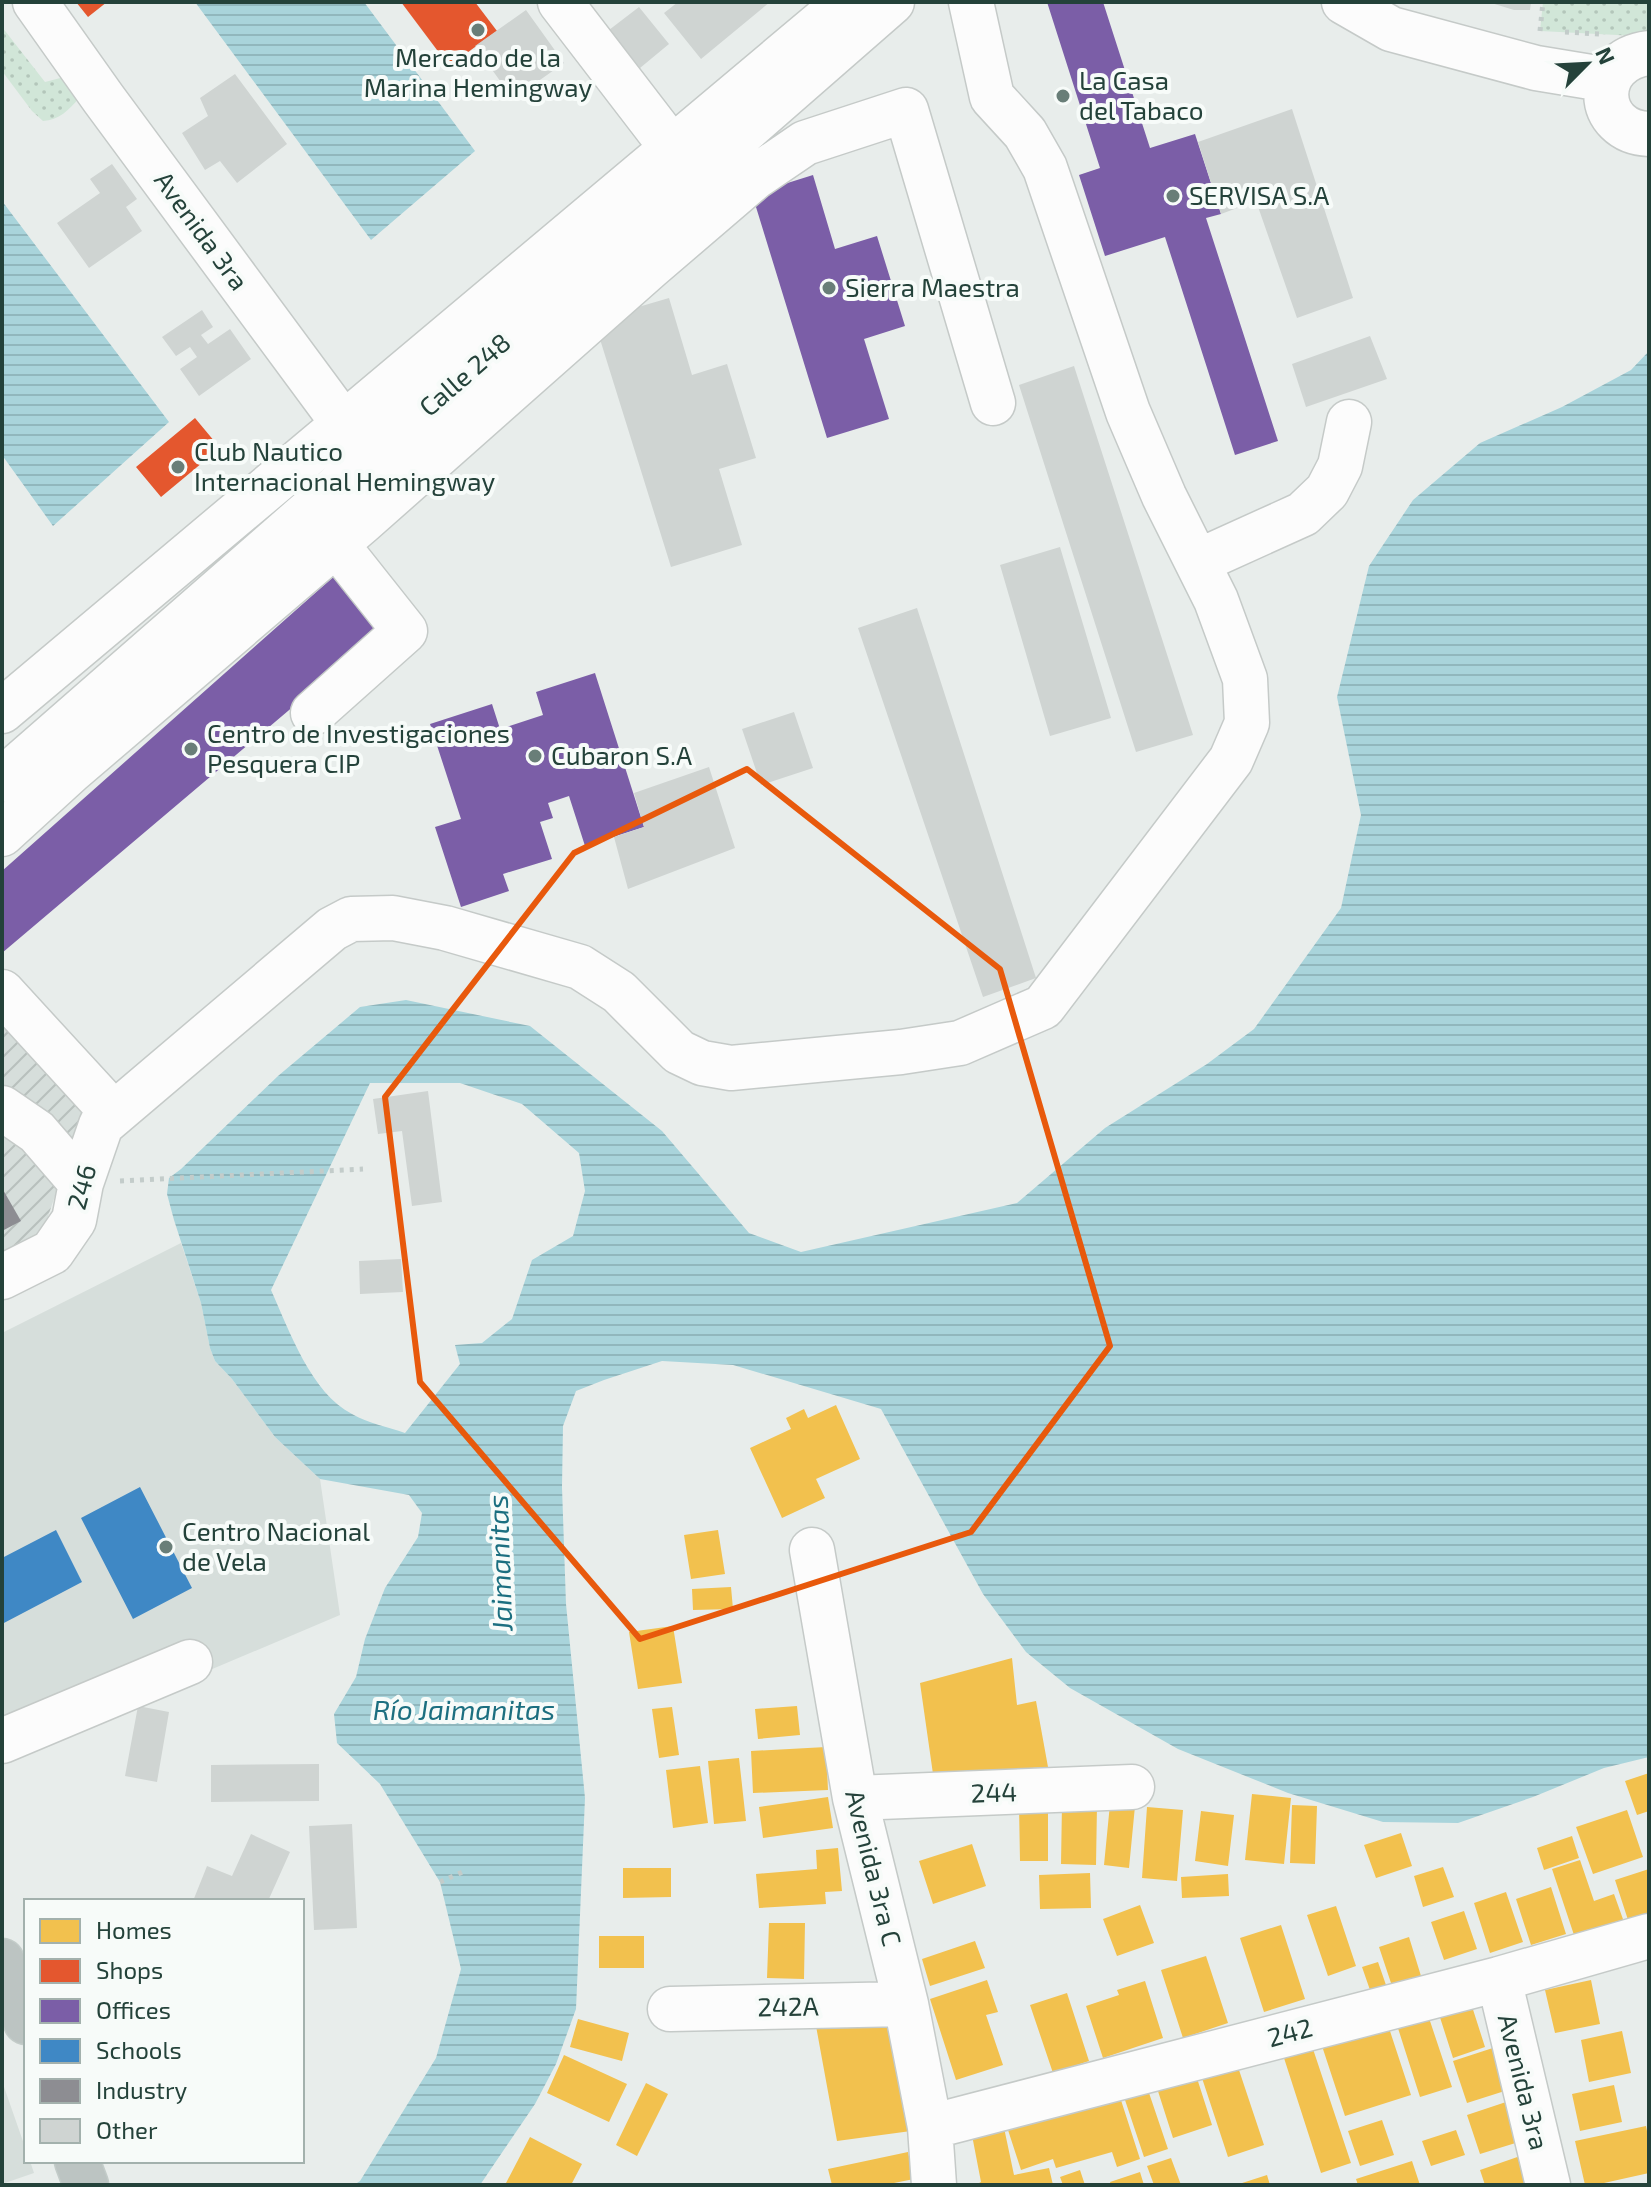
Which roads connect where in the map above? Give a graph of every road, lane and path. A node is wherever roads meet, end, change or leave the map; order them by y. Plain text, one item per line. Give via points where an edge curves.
1 (35, 2) edge
2 (560, 2) edge
3 (846, 2) edge
4 (892, 2) edge
5 (971, 2) edge
6 (1344, 2) edge
7 (1649, 53) edge
8 (1609, 80) junction
9 (1649, 134) edge
10 (683, 162) junction
11 (993, 403) dead end
12 (1349, 422) dead end
13 (344, 424) junction
14 (370, 458) junction
15 (336, 544) junction
16 (1197, 562) junction
17 (7, 696) edge
18 (313, 713) dead end
19 (49, 739) junction
20 (2, 780) edge
21 (2, 834) edge
22 (2, 992) edge
23 (2, 1108) edge
24 (114, 1114) junction
25 (363, 1169) dead end
26 (81, 1183) junction
27 (2, 1277) edge
28 (812, 1550) dead end
29 (190, 1662) dead end
30 (2, 1741) edge
31 (1132, 1787) dead end
32 (855, 1798) junction
33 (467, 1870) dead end
34 (440, 1882) dead end
35 (1649, 1936) edge
36 (2, 1961) edge
37 (1499, 1979) junction
38 (906, 2004) junction
39 (670, 2009) dead end
40 (24, 2017) edge
41 (930, 2127) junction
42 (934, 2185) edge
43 (1548, 2185) edge

1 - 13 street, Avenida 3ra
2 - 10 street
3 - 10 street, Calle 248
4 - 10 street, Calle 248
5 - 16 street, 246 via 992,97 1025,133 1045,168 1128,412
6 - 8 street via 1391,29 1536,68
7 - 8 street via 1624,60
8 - 9 street via 1606,92 1613,117 1634,132
10 - 13 street, Calle 248
10 - 14 street, Calle 248
11 - 15 street via 906,110 805,143 755,177
12 - 16 street via 1340,466 1327,491 1303,514
13 - 14 street, Avenida 3ra
13 - 17 street, Calle 248
14 - 19 street, Calle 248
15 - 18 street via 405,631
15 - 21 street
16 - 24 street, 246 via 1245,679 1247,723 1231,760 1043,1007 960,1043 731,1068 679,1052 619,992 580,967 445,928 393,918 351,919 332,929
17 - 19 street
19 - 20 street, Calle 248
22 - 24 street
23 - 26 street via 37,1132
24 - 26 street, 246 via 101,1125
25 - 26 path
26 - 27 street, 246 via 74,1220 52,1252
28 - 32 street, Avenida 3ra C
29 - 30 street
31 - 32 street, 244
32 - 38 street, Avenida 3ra C
33 - 34 path
35 - 37 street, 242
36 - 40 highway
37 - 41 street, 242
37 - 43 street, Avenida 3ra
38 - 39 street, 242A
38 - 41 street, Avenida 3ra C
41 - 42 street, Avenida 3ra C

